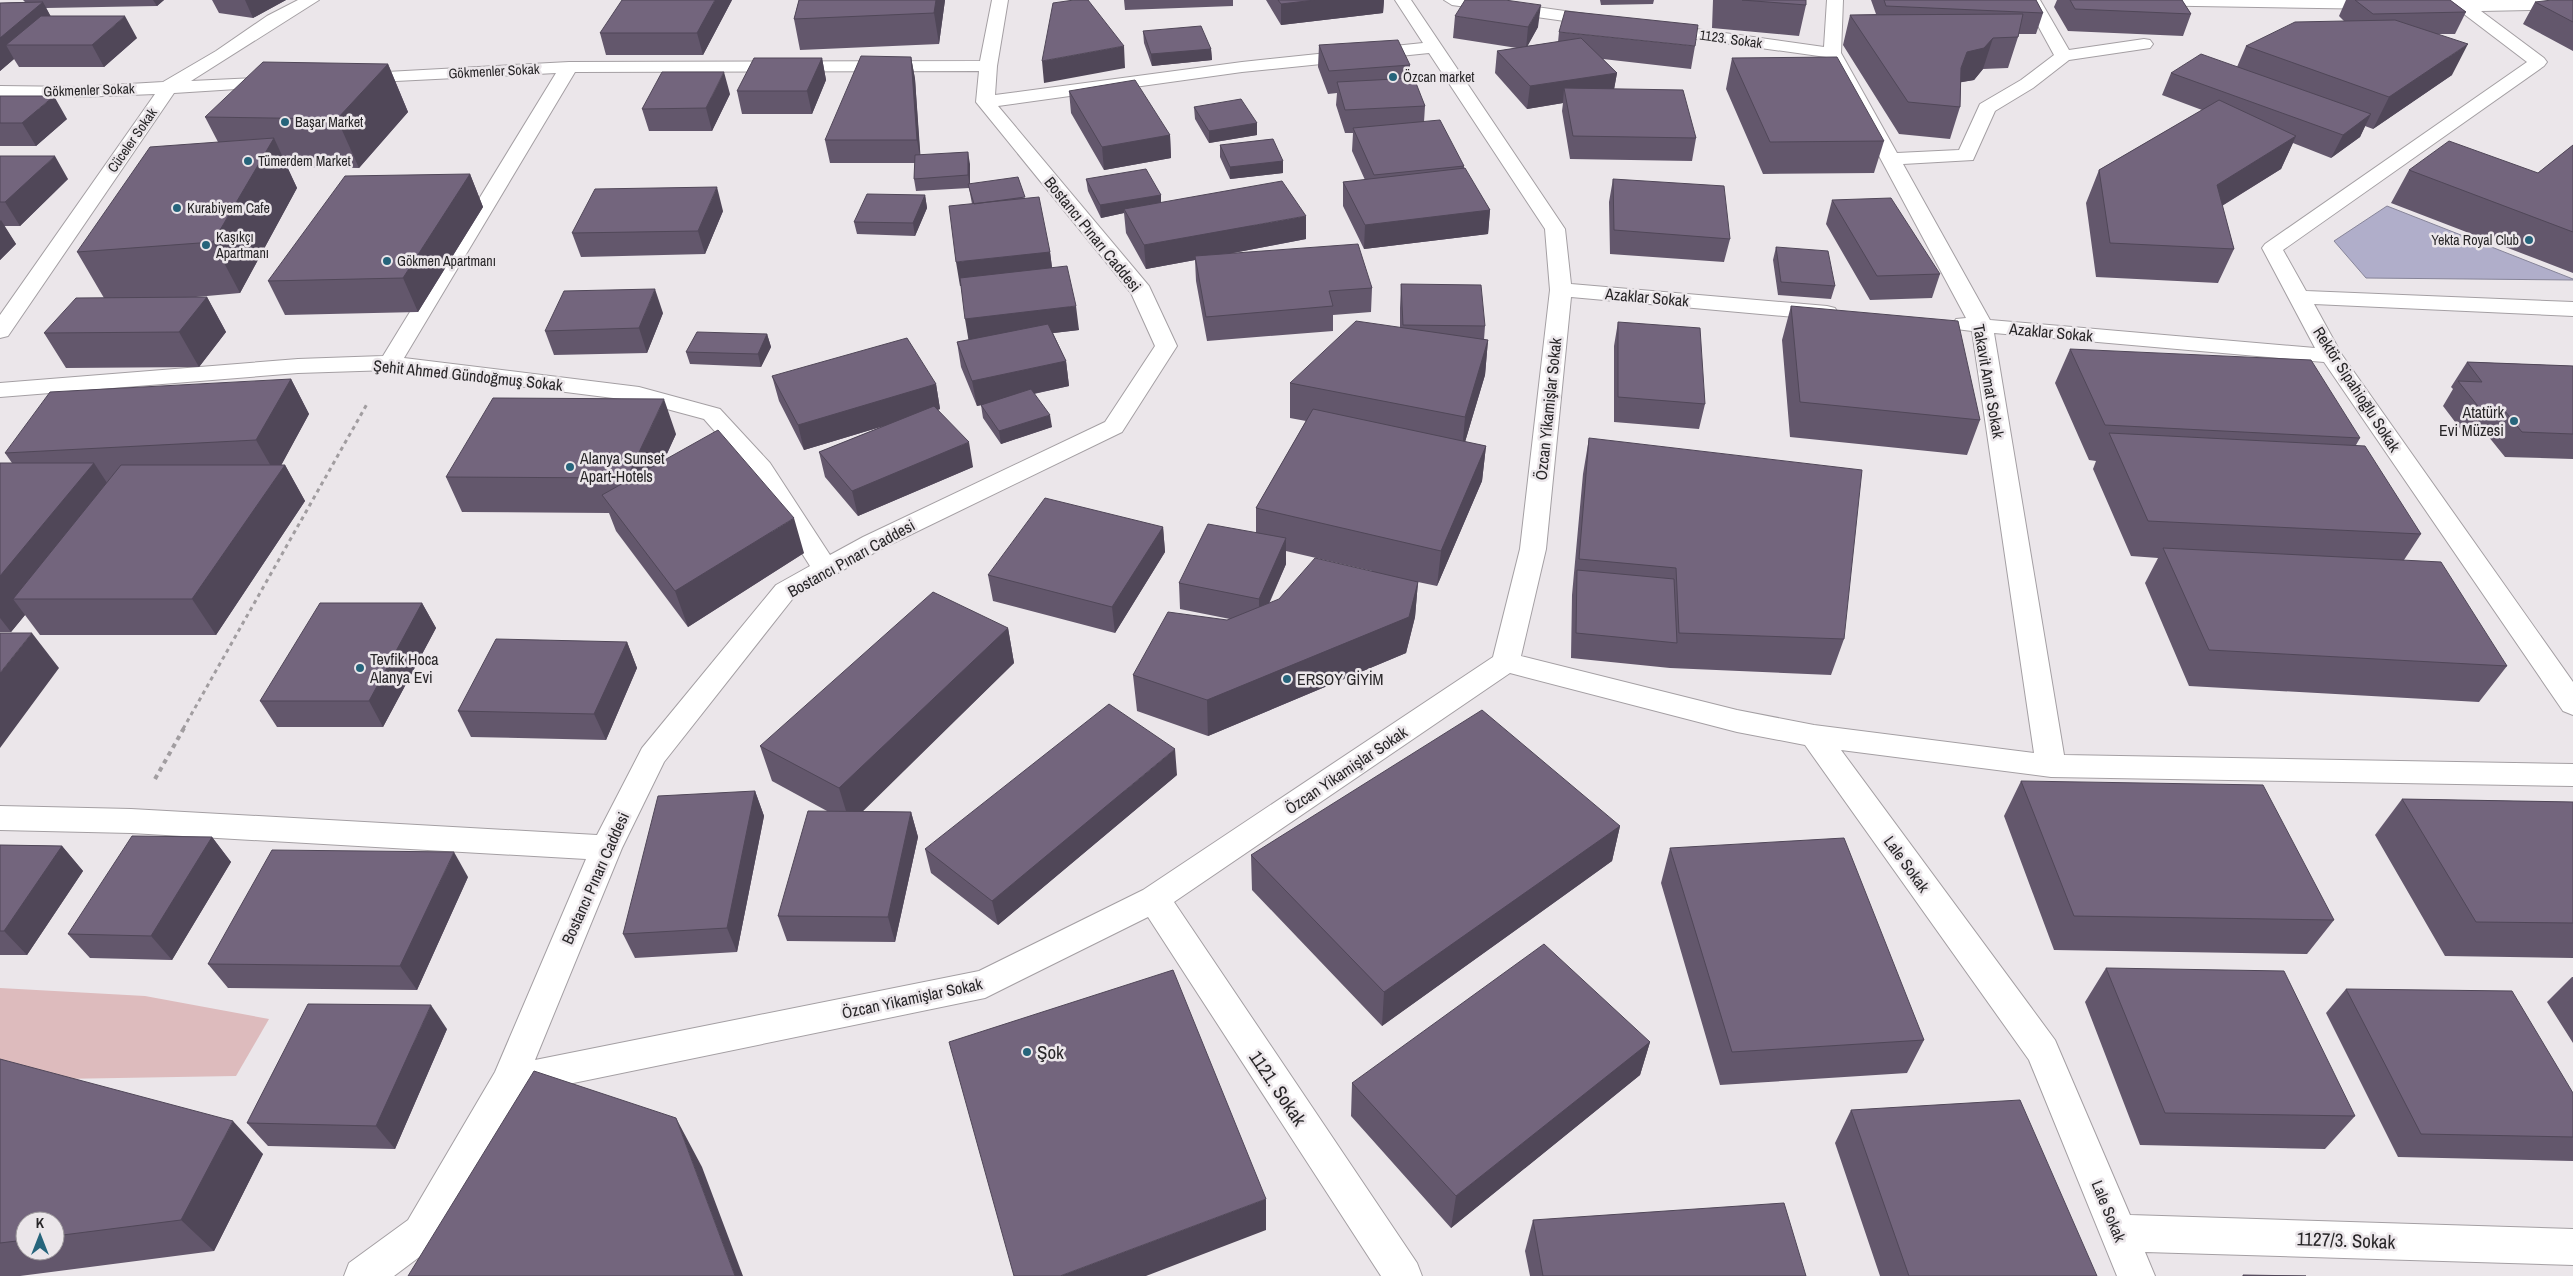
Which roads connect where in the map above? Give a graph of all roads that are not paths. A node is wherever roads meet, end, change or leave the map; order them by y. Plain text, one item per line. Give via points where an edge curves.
1 (311, 0) edge
2 (1000, 0) edge
3 (1403, 0) edge
4 (1452, 0) edge
5 (1835, 0) edge
6 (2032, 0) edge
7 (2134, 0) edge
8 (2190, 1) edge
9 (2455, 4) edge
10 (2573, 4) edge
11 (2396, 5) edge
12 (1618, 23) edge
13 (1647, 27) edge
14 (2144, 44) dead end
15 (1434, 46) junction
16 (1832, 53) junction
17 (2064, 56) junction
18 (570, 66) junction
19 (988, 66) junction
20 (340, 79) edge
21 (291, 82) edge
22 (169, 86) junction
23 (0, 91) edge
24 (985, 102) junction
25 (1890, 159) junction
26 (1561, 290) junction
27 (2299, 297) junction
28 (2573, 309) edge
29 (1843, 314) edge
30 (1942, 322) edge
31 (1982, 326) junction
32 (0, 331) edge
33 (2331, 356) junction
34 (390, 363) junction
35 (0, 390) edge
36 (826, 569) junction
37 (1506, 662) junction
38 (2545, 666) junction
39 (2573, 668) edge
40 (2573, 704) edge
41 (1814, 736) junction
42 (2051, 766) junction
43 (2573, 775) edge
44 (0, 818) edge
45 (606, 848) junction
46 (1154, 899) junction
47 (509, 1081) junction
48 (2118, 1233) junction
49 (2573, 1246) edge
50 (363, 1276) edge
51 (1403, 1276) edge
52 (2136, 1276) edge

1 - 22 street, Cüceler Sokak via 273,20 222,56
2 - 19 street
3 - 15 street, Özcan Yikamişlar Sokak
4 - 12 street
5 - 16 street
6 - 17 street
7 - 8 street
8 - 11 street
9 - 10 street
9 - 27 street, Rektör Sipahioğlu Sokak via 2538,62 2272,248
13 - 16 street, 1123. Sokak
14 - 17 street
15 - 24 street via 1242,67
15 - 26 street, Özcan Yikamişlar Sokak via 1555,229
16 - 25 street, Takavit Amat Sokak
17 - 25 street via 2028,84 1987,108 1966,156
18 - 19 street, Gökmenler Sokak
18 - 20 street, Gökmenler Sokak
18 - 34 street
19 - 24 street
21 - 22 street, Gökmenler Sokak
22 - 23 street, Gökmenler Sokak via 78,92
22 - 32 street, Cüceler Sokak
24 - 36 street, Bostancı Pınarı Caddesi via 1141,292 1166,346 1114,428 872,543
25 - 31 street, Takavit Amat Sokak
26 - 29 street, Azaklar Sokak
26 - 37 street, Özcan Yikamişlar Sokak via 1533,549
27 - 28 street
27 - 33 street, Rektör Sipahioğlu Sokak
30 - 31 street, Azaklar Sokak
31 - 33 street, Azaklar Sokak
31 - 42 street, Takavit Amat Sokak
33 - 38 street, Rektör Sipahioğlu Sokak
34 - 35 street, Şehit Ahmed Gündoğmuş Sokak via 298,366
34 - 36 street, Şehit Ahmed Gündoğmuş Sokak via 639,394 712,414 761,469
36 - 45 street, Bostancı Pınarı Caddesi via 785,591 652,756
37 - 41 street via 1737,721
37 - 46 street, Özcan Yikamişlar Sokak
38 - 39 street
38 - 40 street, Rektör Sipahioğlu Sokak
41 - 42 street
41 - 48 street, Lale Sokak via 2043,1051
42 - 43 street
44 - 45 street via 131,821
45 - 47 street, Bostancı Pınarı Caddesi
46 - 47 street, Özcan Yikamişlar Sokak via 985,984
46 - 51 street, 1121. Sokak
47 - 50 street, Bostancı Pınarı Caddesi via 421,1233
48 - 49 street, 1127/3. Sokak
48 - 52 street, Lale Sokak

